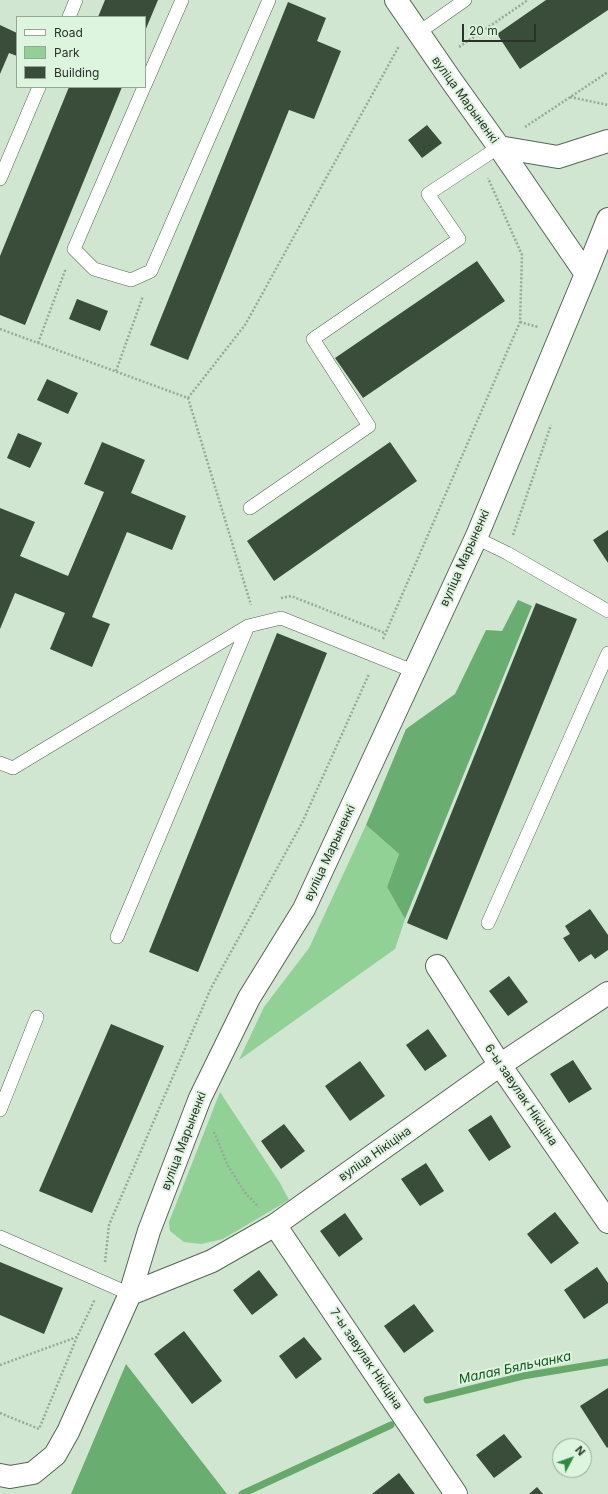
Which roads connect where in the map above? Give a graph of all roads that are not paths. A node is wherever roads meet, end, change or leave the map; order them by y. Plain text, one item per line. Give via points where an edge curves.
1 (76, 0) edge
2 (182, 0) edge
3 (269, 0) edge
4 (396, 0) edge
5 (465, 0) edge
6 (69, 16) edge
7 (418, 33) junction
8 (146, 81) edge
9 (39, 88) edge
10 (143, 88) edge
11 (608, 142) edge
12 (499, 148) junction
13 (0, 179) edge
14 (608, 219) edge
15 (586, 274) junction
16 (250, 508) dead end
17 (476, 538) junction
18 (608, 611) edge
19 (248, 626) junction
20 (608, 652) edge
21 (414, 672) junction
22 (0, 763) edge
23 (488, 923) dead end
24 (117, 937) dead end
25 (437, 966) dead end
26 (608, 993) edge
27 (37, 1017) dead end
28 (500, 1065) junction
29 (0, 1110) edge
30 (608, 1222) edge
31 (275, 1225) junction
32 (0, 1237) edge
33 (130, 1294) junction
34 (0, 1475) edge
35 (456, 1494) edge

1 - 6 lane
2 - 8 lane
3 - 10 lane via 152,271 131,280 94,270 74,249
4 - 7 street, вуліца Марыненкі
5 - 7 lane
7 - 12 street, вуліца Марыненкі
9 - 13 lane
11 - 12 street, вуліца Марыненкі via 558,157
12 - 15 street
12 - 16 lane via 428,194 459,239 313,339 369,426
14 - 15 street, вуліца Марыненкі
15 - 17 street, вуліца Марыненкі
17 - 18 lane
17 - 21 street, вуліца Марыненкі
19 - 21 lane via 281,618
19 - 22 lane via 12,768
19 - 24 lane
20 - 23 lane
21 - 33 street, вуліца Марыненкі via 304,909 249,998 200,1098 149,1231
25 - 28 street, 6-ы завулак Нікіціна
26 - 28 street, вуліца Нікіціна
27 - 29 lane
28 - 30 street, 6-ы завулак Нікіціна
28 - 31 street, вуліца Нікіціна
31 - 33 street, вуліца Нікіціна via 212,1261
31 - 35 street, 7-ы завулак Нікіціна
32 - 33 lane
33 - 34 street, вуліца Марыненкі via 68,1432 55,1454 33,1472 10,1477

